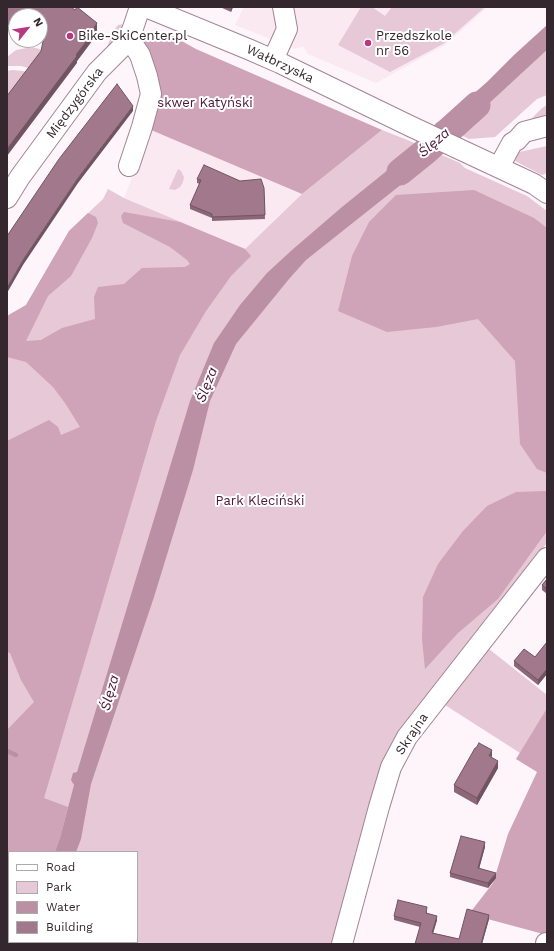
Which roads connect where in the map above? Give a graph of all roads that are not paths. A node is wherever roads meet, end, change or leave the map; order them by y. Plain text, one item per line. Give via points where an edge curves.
1 (283, 7) edge
2 (149, 8) edge
3 (127, 42) junction
4 (274, 60) junction
5 (547, 126) edge
6 (547, 137) edge
7 (517, 140) junction
8 (129, 166) dead end
9 (499, 167) junction
10 (547, 193) edge
11 (7, 198) edge
12 (547, 558) edge
13 (342, 944) edge

1 - 4 street via 287,29
2 - 3 street, Międzygórska via 133,28
2 - 4 street, Wałbrzyska
3 - 8 street via 134,46 140,55 150,94
3 - 11 street, Międzygórska via 97,72
4 - 9 street, Wałbrzyska
5 - 7 street via 524,132
6 - 7 street via 527,142
7 - 9 street via 512,143
9 - 10 street
12 - 13 street, Skrajna via 408,737 391,767

